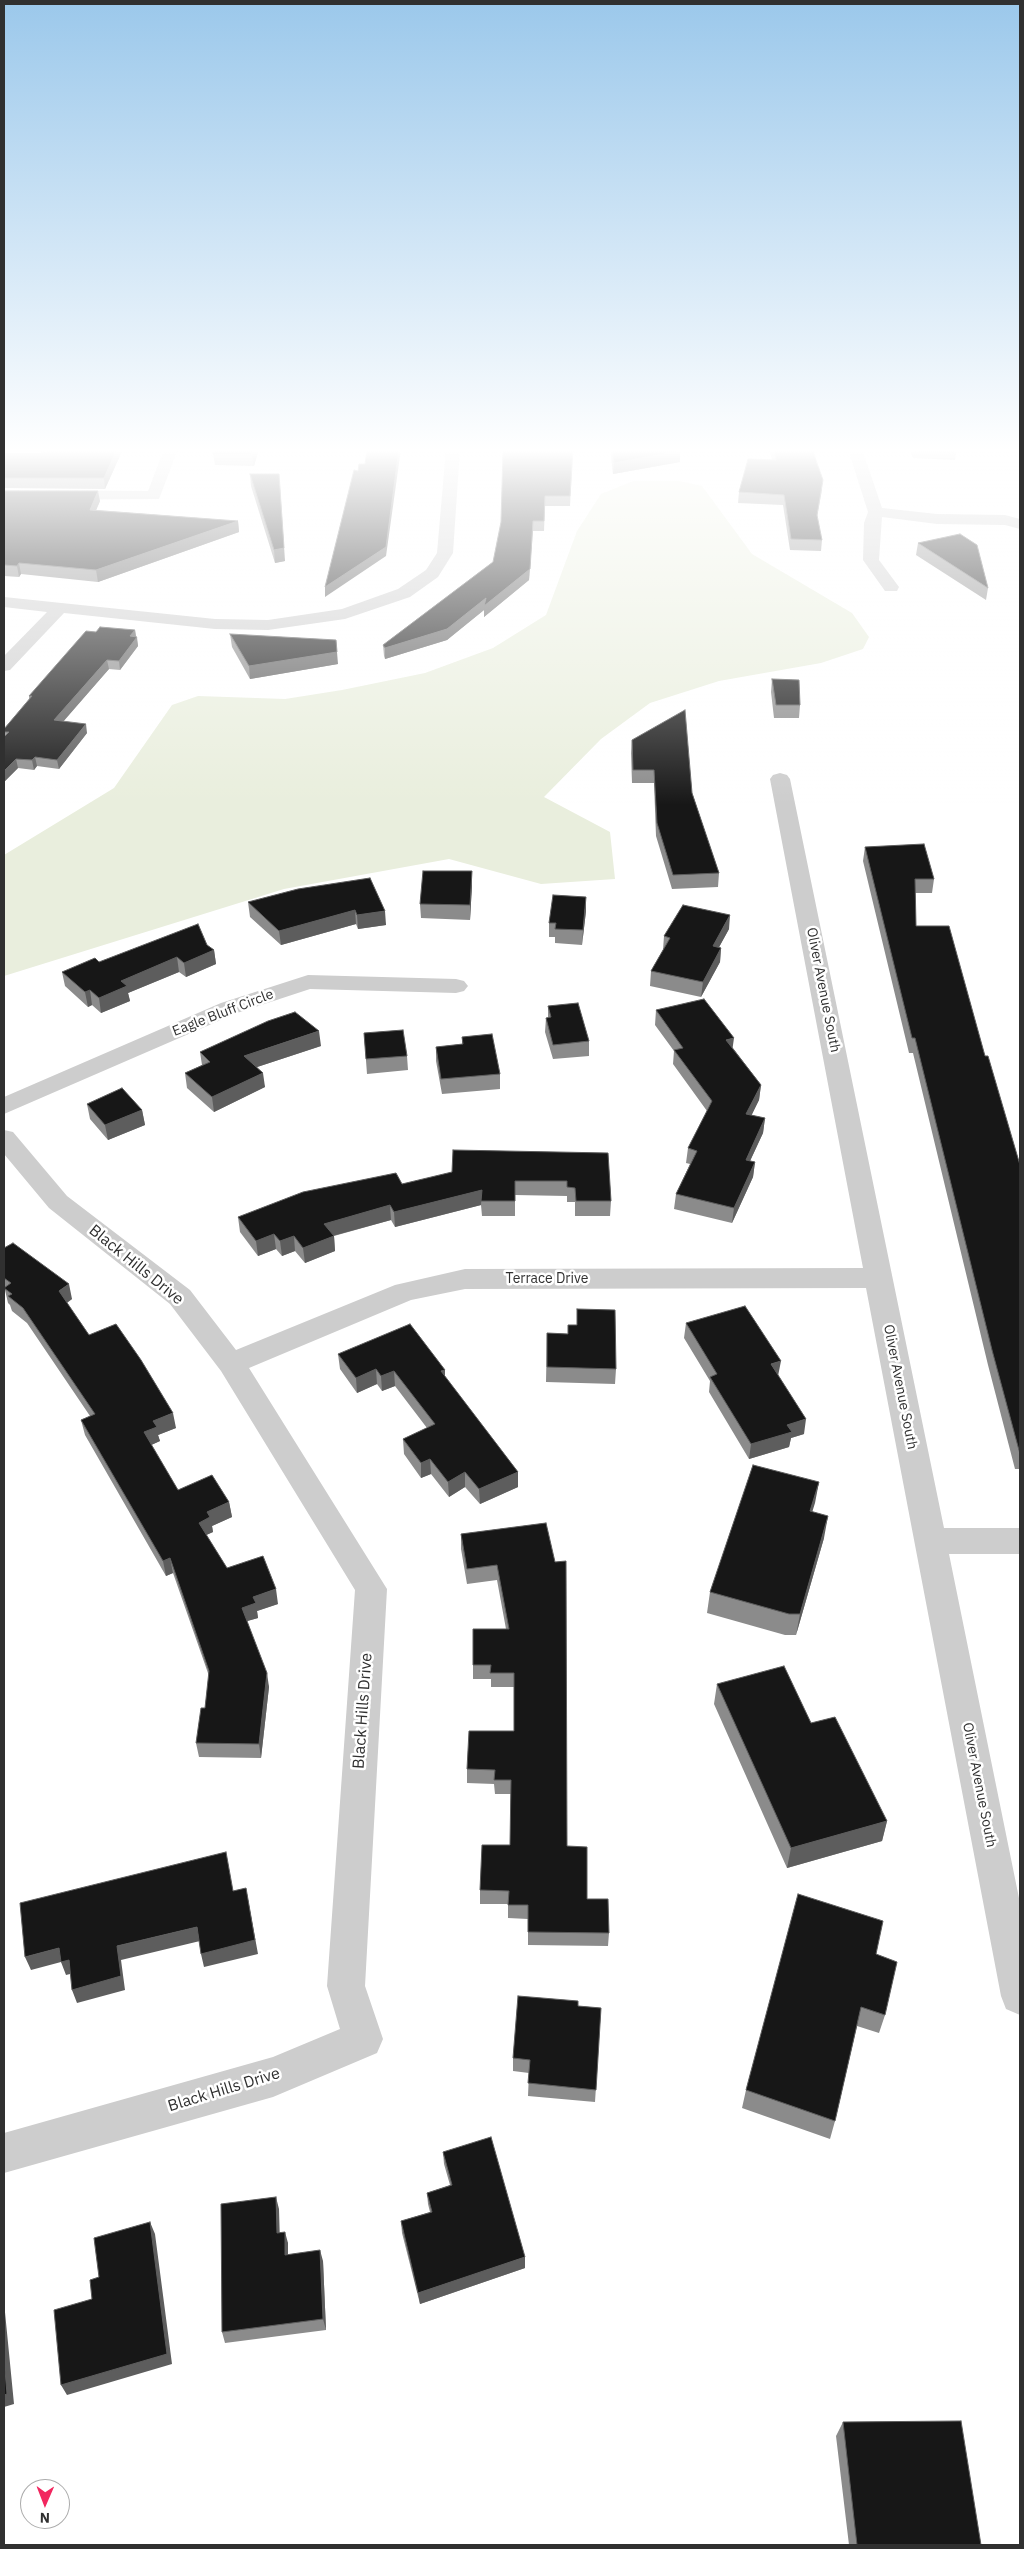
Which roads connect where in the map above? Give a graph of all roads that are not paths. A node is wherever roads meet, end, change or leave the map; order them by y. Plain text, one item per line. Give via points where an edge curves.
1 (435, 568) edge
2 (877, 568) edge
3 (891, 587) dead end
4 (4, 602) edge
5 (60, 608) junction
6 (4, 666) edge
7 (780, 779) dead end
8 (456, 986) dead end
9 (4, 1106) edge
10 (4, 1138) edge
11 (878, 1278) junction
12 (231, 1364) junction
13 (930, 1541) junction
14 (1020, 1541) edge
15 (1020, 1996) edge
16 (4, 2153) edge

1 - 5 street via 404,593 345,614 268,625 215,624
2 - 3 street
4 - 5 street
5 - 6 street
7 - 11 street, Oliver Avenue South
8 - 9 street, Eagle Bluff Circle via 308,982 229,1008
10 - 12 street, Black Hills Drive via 58,1202 180,1297
11 - 12 street, Terrace Drive via 465,1279 405,1292
11 - 13 street, Oliver Avenue South
12 - 16 street, Black Hills Drive via 371,1589 346,1986 363,2040 273,2077
13 - 14 street
13 - 15 street, Oliver Avenue South

